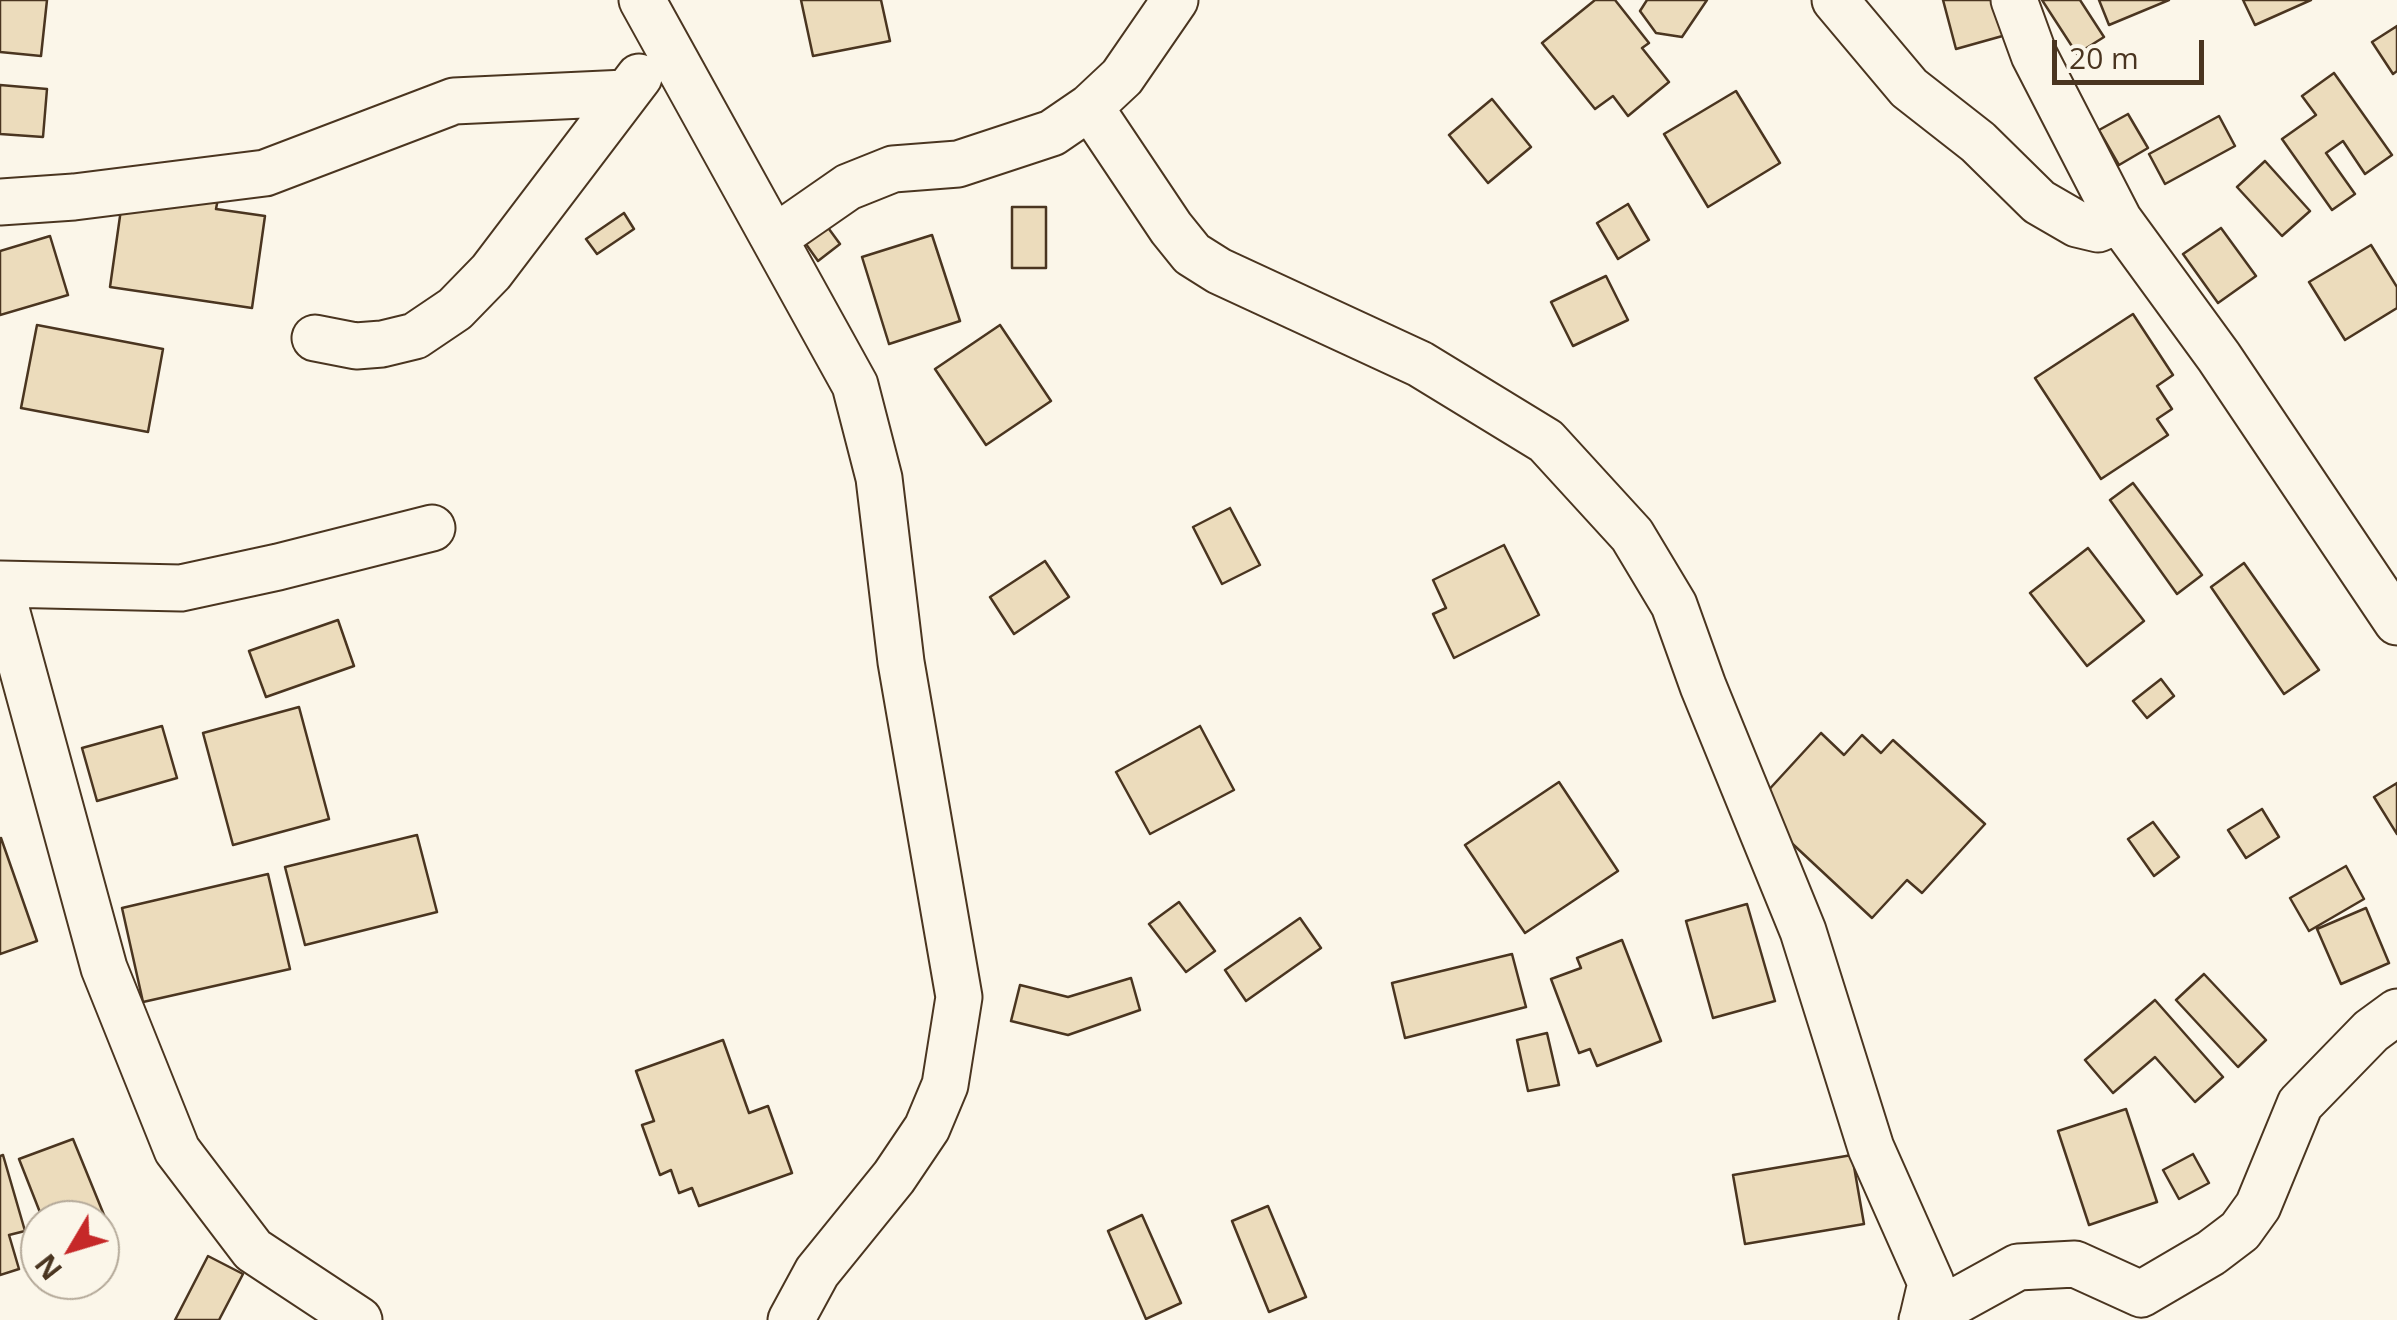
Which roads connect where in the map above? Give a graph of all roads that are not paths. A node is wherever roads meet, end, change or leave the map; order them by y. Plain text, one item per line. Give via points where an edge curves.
1 (642, 0) edge
2 (1176, 0) edge
3 (1835, 0) edge
4 (2014, 0) edge
5 (665, 44) junction
6 (626, 93) junction
7 (1090, 107) junction
8 (0, 202) edge
9 (2119, 220) junction
10 (776, 237) junction
11 (315, 338) dead end
12 (432, 528) dead end
13 (0, 586) edge
14 (2397, 622) edge
15 (2397, 1012) edge
16 (1922, 1318) edge
17 (359, 1320) edge
18 (790, 1320) edge

1 - 5 street
2 - 7 street via 1122,78
3 - 9 street via 1909,88 1978,142 2038,202 2098,229
4 - 9 street via 2034,55
5 - 6 street
5 - 10 street
6 - 8 street via 454,102 266,174
6 - 11 street via 492,272 454,309 415,336 382,344
7 - 10 street via 1020,146 958,164 893,169 848,187
7 - 16 street via 1192,254 1420,364 1546,441 1632,535 1674,604 1803,931 1871,1148 1931,1283
9 - 14 street
10 - 18 street via 855,385 880,478 901,662 959,996 945,1085 927,1128 817,1272
12 - 13 street via 181,588
13 - 17 street via 104,968 177,1150 253,1250
15 - 16 street via 2300,1104 2258,1206 2211,1253 2140,1294 2075,1264 2018,1267

